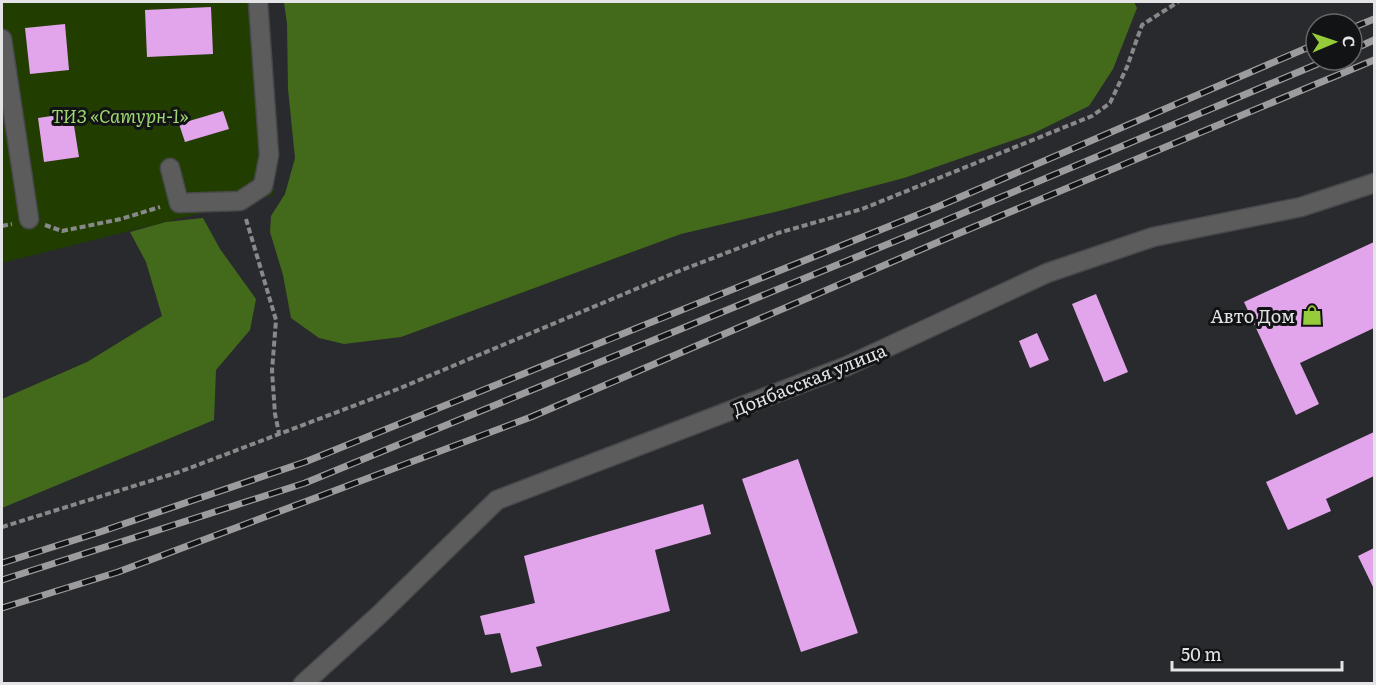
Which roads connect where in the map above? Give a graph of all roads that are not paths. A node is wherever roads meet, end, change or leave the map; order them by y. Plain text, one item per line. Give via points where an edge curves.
1 (258, 2) edge
2 (2, 39) edge
3 (171, 168) dead end
4 (1374, 183) edge
5 (29, 219) road end
6 (303, 684) edge

1 - 3 street via 269,155 263,186 240,201 179,203
2 - 5 street
4 - 6 street, Донбасская улица via 1301,207 1154,237 1047,273 847,366 497,501

